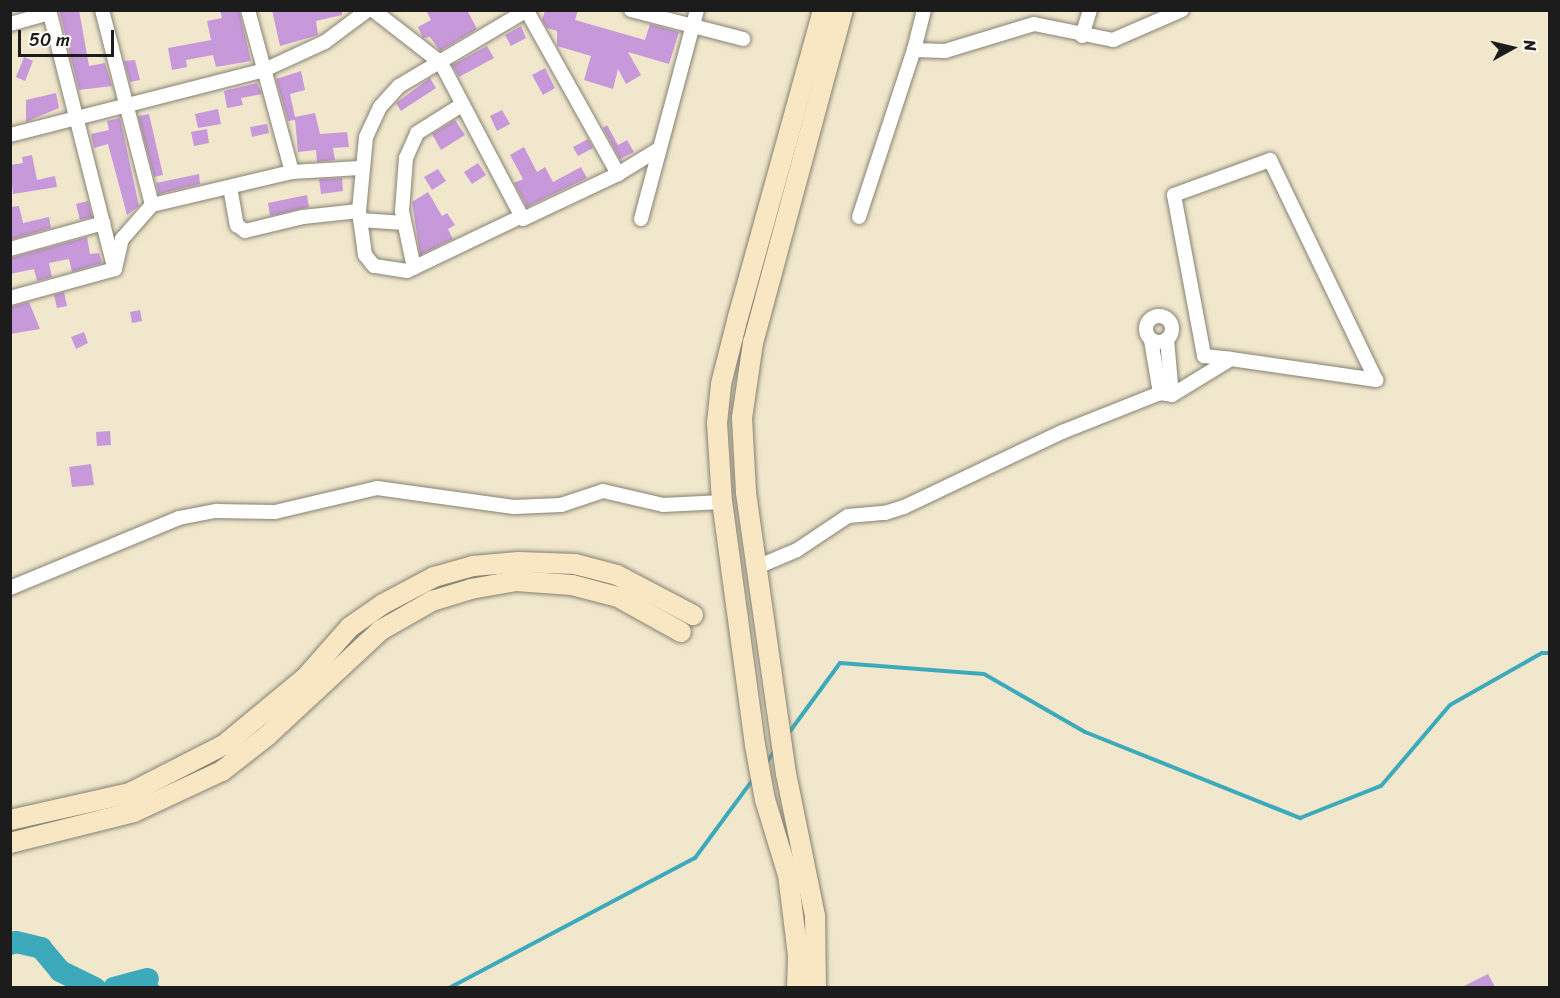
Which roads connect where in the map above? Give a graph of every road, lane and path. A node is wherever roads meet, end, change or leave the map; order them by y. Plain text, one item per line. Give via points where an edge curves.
1 (102, 10) edge
2 (248, 10) edge
3 (370, 10) edge
4 (630, 10) edge
5 (697, 10) edge
6 (823, 10) edge
7 (843, 10) edge
8 (924, 10) edge
9 (1029, 10) edge
10 (1090, 10) edge
11 (1182, 10) edge
12 (527, 11) edge
13 (50, 12) edge
14 (648, 13) edge
15 (10, 24) edge
16 (1034, 24) junction
17 (692, 28) junction
18 (1082, 36) junction
19 (743, 39) dead end
20 (914, 50) junction
21 (441, 63) junction
22 (262, 70) junction
23 (463, 104) junction
24 (127, 108) junction
25 (77, 120) junction
26 (10, 135) edge
27 (659, 149) junction
28 (360, 168) junction
29 (292, 172) junction
30 (618, 174) junction
31 (230, 187) junction
32 (152, 205) junction
33 (359, 215) junction
34 (520, 217) junction
35 (859, 218) dead end
36 (641, 219) dead end
37 (103, 223) junction
38 (404, 223) junction
39 (10, 249) edge
40 (414, 268) junction
41 (115, 269) junction
42 (10, 298) edge
43 (1198, 324) junction
44 (1169, 334) junction
45 (1151, 340) junction
46 (1231, 360) junction
47 (1166, 394) junction
48 (722, 501) junction
49 (757, 567) junction
50 (10, 588) edge
51 (693, 615) dead end
52 (681, 632) dead end
53 (10, 820) edge
54 (10, 843) edge
55 (797, 987) edge
56 (816, 987) edge

1 - 24 street
2 - 22 street
3 - 21 street
3 - 22 street via 324,42
4 - 14 street
5 - 17 street
6 - 48 street via 721,384 717,423
7 - 49 street via 753,343 742,418 746,492
8 - 20 street
9 - 16 street
10 - 18 street
11 - 18 street via 1119,39
12 - 21 street
12 - 30 street
13 - 15 street
13 - 25 street
14 - 17 street
16 - 18 street
16 - 20 street via 945,51
17 - 19 street
17 - 27 street
20 - 35 street
21 - 23 street
21 - 28 street via 399,86 380,107 366,137
22 - 24 street
22 - 29 street
23 - 34 street
23 - 38 street via 417,133 406,158
24 - 25 street
24 - 32 street
25 - 26 street
25 - 37 street
27 - 30 street
27 - 36 street
28 - 29 street
28 - 33 street
29 - 31 street
30 - 34 street via 527,220
31 - 32 street
31 - 33 street via 237,225 245,231 303,217
32 - 41 street via 122,239
33 - 38 street
33 - 40 street via 365,255 374,266 406,271
34 - 40 street
37 - 39 street
37 - 41 street
38 - 40 street
41 - 42 street
43 - 44 street
43 - 46 street via 1204,356
43 - 46 street via 1174,195 1270,160 1376,380
44 - 45 street
44 - 45 street via 1164,317 1152,318 1145,329
44 - 47 street
45 - 47 street
46 - 47 street
47 - 49 street via 1062,432 904,507 848,516 797,550
48 - 50 street via 663,505 603,491 561,505 514,507 377,488 274,512 216,511 179,518
48 - 55 street via 755,745 765,800 788,875 798,955
49 - 56 street via 786,774 810,882
51 - 53 street via 617,576 575,564 496,564 434,577 382,604 350,627 305,678 224,745 130,793
52 - 54 street via 618,597 572,585 516,581 432,601 381,630 268,735 222,771 134,812

